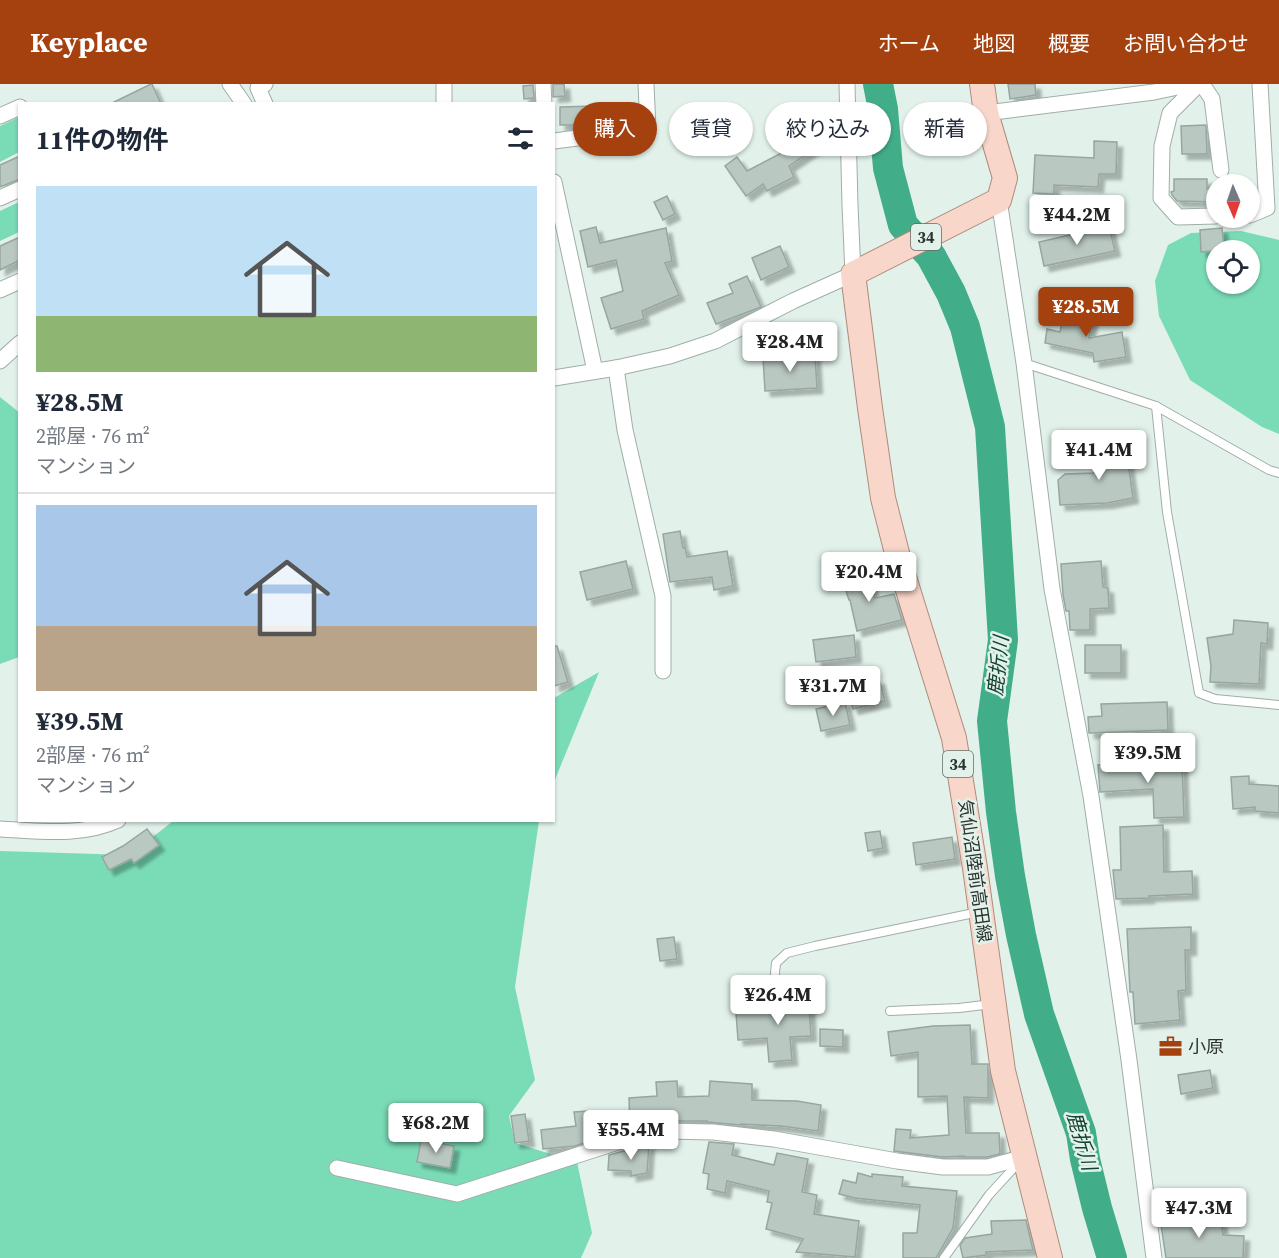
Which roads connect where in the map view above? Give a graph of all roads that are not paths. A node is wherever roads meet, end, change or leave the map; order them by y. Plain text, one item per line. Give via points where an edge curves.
1 (231, 84) edge
2 (444, 84) edge
3 (543, 84) edge
4 (646, 84) edge
5 (847, 84) edge
6 (982, 84) edge
7 (1192, 84) edge
8 (1201, 84) edge
9 (1260, 84) edge
10 (259, 85) edge
11 (243, 102) edge
12 (264, 102) edge
13 (444, 102) edge
14 (544, 102) edge
15 (984, 102) edge
16 (18, 108) edge
17 (987, 113) edge
18 (0, 116) edge
19 (987, 116) edge
20 (555, 141) edge
21 (1221, 170) dead end
22 (555, 186) edge
23 (18, 190) edge
24 (0, 198) edge
25 (999, 200) junction
26 (1260, 211) edge
27 (1206, 216) edge
28 (853, 274) junction
29 (18, 282) edge
30 (0, 290) edge
31 (18, 345) edge
32 (0, 361) edge
33 (1024, 363) junction
34 (616, 368) junction
35 (596, 371) junction
36 (555, 378) edge
37 (1156, 406) junction
38 (1279, 473) edge
39 (663, 671) dead end
40 (1279, 705) edge
41 (114, 822) edge
42 (0, 828) edge
43 (981, 912) junction
44 (774, 983) dead end
45 (993, 1004) junction
46 (890, 1011) dead end
47 (1024, 1157) junction
48 (337, 1168) dead end
49 (944, 1258) edge
50 (1047, 1258) edge
51 (1154, 1258) edge

1 - 11 street
2 - 13 street
3 - 14 street
4 - 20 street via 648,129
5 - 28 street
6 - 15 main road
7 - 17 street
8 - 21 street via 1212,99
8 - 27 street via 1170,113 1162,146 1161,198 1178,217
9 - 26 street via 1267,208
10 - 12 street
16 - 18 street
19 - 25 main road via 1005,178
22 - 35 street
23 - 24 street
25 - 28 main road, 34
25 - 33 street
28 - 34 street via 715,341
28 - 43 main road, 気仙沼陸前高田線 / 34 via 883,498 954,738
29 - 30 street
31 - 32 street
33 - 37 lane
33 - 51 street via 1052,589 1093,807
34 - 35 street
34 - 39 street via 625,430 663,596
35 - 36 street
37 - 38 lane
37 - 40 lane via 1167,512 1199,693 1215,699
41 - 42 street via 79,832
43 - 44 lane via 787,953 776,963
43 - 45 main road, 気仙沼陸前高田線 / 34
45 - 46 lane
45 - 47 main road, 気仙沼陸前高田線 / 34 via 1003,1071
47 - 48 street via 988,1167 943,1167 774,1139 663,1131 458,1194
47 - 49 lane via 989,1195
47 - 50 main road, 気仙沼陸前高田線 / 34

